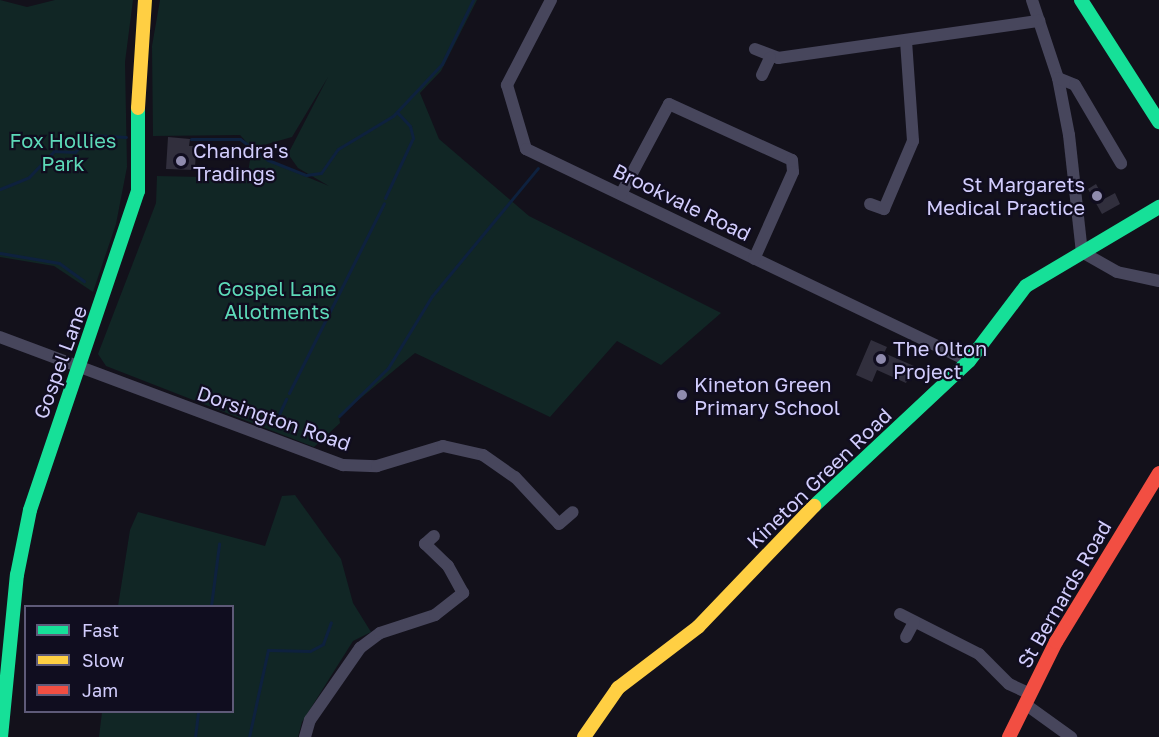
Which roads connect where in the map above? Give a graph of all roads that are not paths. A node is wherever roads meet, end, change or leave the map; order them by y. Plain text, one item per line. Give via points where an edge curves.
1 (145, 0) edge
2 (551, 0) edge
3 (1032, 0) edge
4 (1081, 0) edge
5 (1039, 21) junction
6 (906, 42) junction
7 (1112, 46) junction
8 (755, 49) dead end
9 (770, 58) junction
10 (762, 75) dead end
11 (1058, 78) junction
12 (1159, 104) edge
13 (1159, 122) edge
14 (1121, 163) dead end
15 (621, 195) junction
16 (870, 204) dead end
17 (1159, 207) edge
18 (1082, 252) junction
19 (754, 259) junction
20 (1159, 281) edge
21 (0, 337) edge
22 (969, 361) junction
23 (78, 362) junction
24 (1159, 473) edge
25 (573, 512) dead end
26 (434, 536) dead end
27 (900, 614) dead end
28 (914, 622) junction
29 (906, 637) dead end
30 (1028, 699) junction
31 (1, 737) edge
32 (305, 737) edge
33 (584, 737) edge
34 (1009, 737) edge
35 (1071, 737) edge

1 - 23 main road, Gospel Lane via 138,82 138,191 124,241
2 - 15 street, Brookvale Road via 508,76 519,138 526,149
3 - 5 street
4 - 7 main road
5 - 6 street
5 - 11 street
6 - 9 street
6 - 16 street via 913,141 884,209
7 - 12 main road
7 - 13 main road via 1122,70
8 - 9 street
9 - 10 street
11 - 14 street via 1075,85
11 - 18 street
15 - 19 street, Brookvale Road
15 - 19 street via 669,104 792,160 793,172
17 - 18 main road, Kineton Green Road
18 - 20 street via 1117,272
18 - 22 main road, Kineton Green Road via 1026,286
19 - 22 street, Brookvale Road
21 - 23 street
22 - 33 main road, Kineton Green Road via 811,509 698,627 618,688
23 - 25 street, Dorsington Road via 89,372 343,465 377,466 443,446 483,455 515,477 559,524
23 - 31 main road, Gospel Lane via 30,510 17,575
24 - 30 main road, St Bernards Road via 1090,583
26 - 32 street via 425,544 448,566 463,593 435,615 380,633 360,648 310,720
27 - 28 street
28 - 29 street
28 - 30 street via 980,654
30 - 34 main road, St Bernards Road
30 - 35 street

